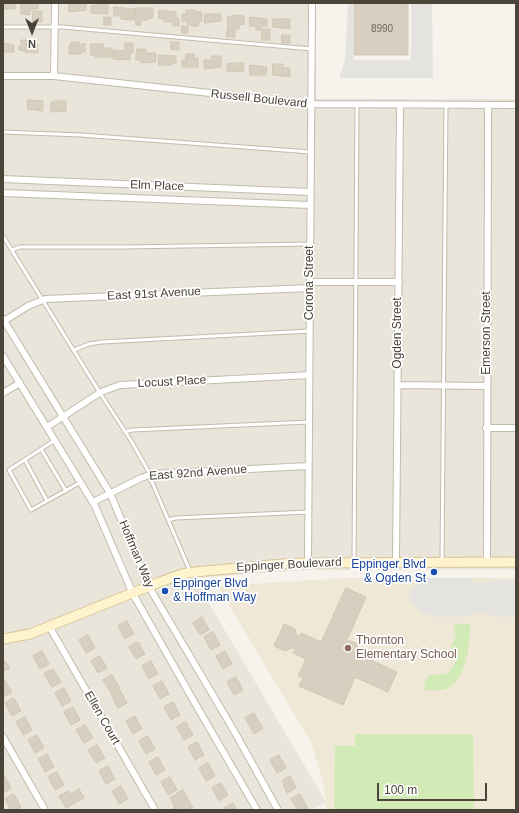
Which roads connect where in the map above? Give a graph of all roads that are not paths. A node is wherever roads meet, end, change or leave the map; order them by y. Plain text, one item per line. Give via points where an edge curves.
1 (55, 3) edge
2 (306, 3) edge
3 (312, 3) edge
4 (3, 27) edge
5 (55, 27) junction
6 (312, 49) junction
7 (3, 76) edge
8 (54, 76) junction
9 (311, 104) junction
10 (357, 104) junction
11 (400, 104) junction
12 (446, 104) junction
13 (488, 105) junction
14 (516, 105) edge
15 (3, 132) edge
16 (311, 152) junction
17 (3, 180) edge
18 (310, 192) junction
19 (3, 193) edge
20 (310, 205) junction
21 (3, 236) edge
22 (310, 244) junction
23 (12, 250) junction
24 (356, 282) junction
25 (399, 282) junction
26 (310, 285) junction
27 (42, 299) junction
28 (3, 320) edge
29 (310, 331) junction
30 (74, 350) junction
31 (3, 356) edge
32 (309, 375) junction
33 (20, 383) junction
34 (398, 385) junction
35 (443, 386) junction
36 (487, 386) junction
37 (3, 393) edge
38 (100, 393) junction
39 (63, 417) junction
40 (309, 422) junction
41 (47, 427) junction
42 (486, 428) junction
43 (516, 428) edge
44 (125, 432) junction
45 (55, 440) junction
46 (41, 449) junction
47 (25, 460) junction
48 (308, 466) junction
49 (149, 474) junction
50 (82, 482) junction
51 (66, 491) junction
52 (110, 493) junction
53 (47, 501) junction
54 (93, 502) junction
55 (308, 512) junction
56 (168, 520) junction
57 (354, 562) junction
58 (396, 562) junction
59 (442, 562) junction
60 (487, 562) junction
61 (516, 562) edge
62 (308, 563) junction
63 (191, 572) junction
64 (149, 587) junction
65 (133, 594) junction
66 (49, 626) junction
67 (3, 639) edge
68 (3, 737) edge
69 (46, 810) edge
70 (155, 810) edge
71 (257, 810) edge
72 (278, 810) edge

1 - 5 street
2 - 3 street
3 - 6 street, Corona Street
4 - 5 lane
5 - 6 lane
5 - 8 street
6 - 9 street, Corona Street
7 - 8 street, Russell Boulevard
8 - 9 street, Russell Boulevard
9 - 10 street, Russell Boulevard
9 - 16 street, Corona Street
10 - 11 street, Russell Boulevard
10 - 24 lane
11 - 12 street, Russell Boulevard
11 - 25 street, Ogden Street
12 - 13 street, Russell Boulevard
12 - 35 lane
13 - 14 street, Russell Boulevard
13 - 36 street, Emerson Street
15 - 16 lane
16 - 18 street, Corona Street
17 - 18 street, Elm Place
18 - 20 street, Corona Street
19 - 20 street, Elm Place
20 - 22 street, Corona Street
21 - 23 lane
22 - 23 lane via 20,247
22 - 26 street, Corona Street
23 - 27 lane
24 - 25 street, East 91st Avenue
24 - 26 street, East 91st Avenue
24 - 57 lane
25 - 34 street, Ogden Street
26 - 27 street, East 91st Avenue
26 - 29 street, Corona Street
27 - 28 street, East 91st Avenue
27 - 30 lane
28 - 39 street, Hoffman Way
29 - 30 lane via 102,342
29 - 32 street, Corona Street
30 - 38 lane
31 - 33 street, Hoffman Way
32 - 38 street, Locust Place via 125,384
32 - 40 street, Corona Street
33 - 37 street
33 - 41 street, Hoffman Way
34 - 35 street
34 - 58 street, Ogden Street
35 - 36 street
35 - 59 lane
36 - 42 street, Emerson Street
38 - 39 street, Locust Place
38 - 44 lane
39 - 41 street, Locust Place
39 - 52 street, Hoffman Way
40 - 44 lane
40 - 48 street, Corona Street
41 - 45 street, Hoffman Way
42 - 43 street
42 - 60 street, Emerson Street
44 - 49 lane
45 - 46 lane
45 - 50 street, Hoffman Way
46 - 47 lane
46 - 51 lane
47 - 53 lane
47 - 53 lane via 9,470 31,510
48 - 49 street, East 92nd Avenue
48 - 55 street, Corona Street
49 - 52 street, East 92nd Avenue
49 - 56 lane
50 - 51 lane
50 - 54 street, Hoffman Way
51 - 53 lane
52 - 54 street, East 92nd Avenue
52 - 64 street, Hoffman Way
54 - 65 street, Hoffman Way
55 - 56 lane
55 - 62 street, Corona Street
56 - 63 lane
57 - 58 street, Eppinger Boulevard
57 - 62 street, Eppinger Boulevard
58 - 59 street, Eppinger Boulevard
59 - 60 street, Eppinger Boulevard
60 - 61 street, Eppinger Boulevard
62 - 63 street, Eppinger Boulevard
63 - 64 street, Eppinger Boulevard
64 - 65 street, Eppinger Boulevard
64 - 72 street, Hoffman Way
65 - 66 street, Eppinger Boulevard
65 - 71 street, Hoffman Way
66 - 67 street, Eppinger Boulevard via 30,634
66 - 70 street, Ellen Court
68 - 69 street

